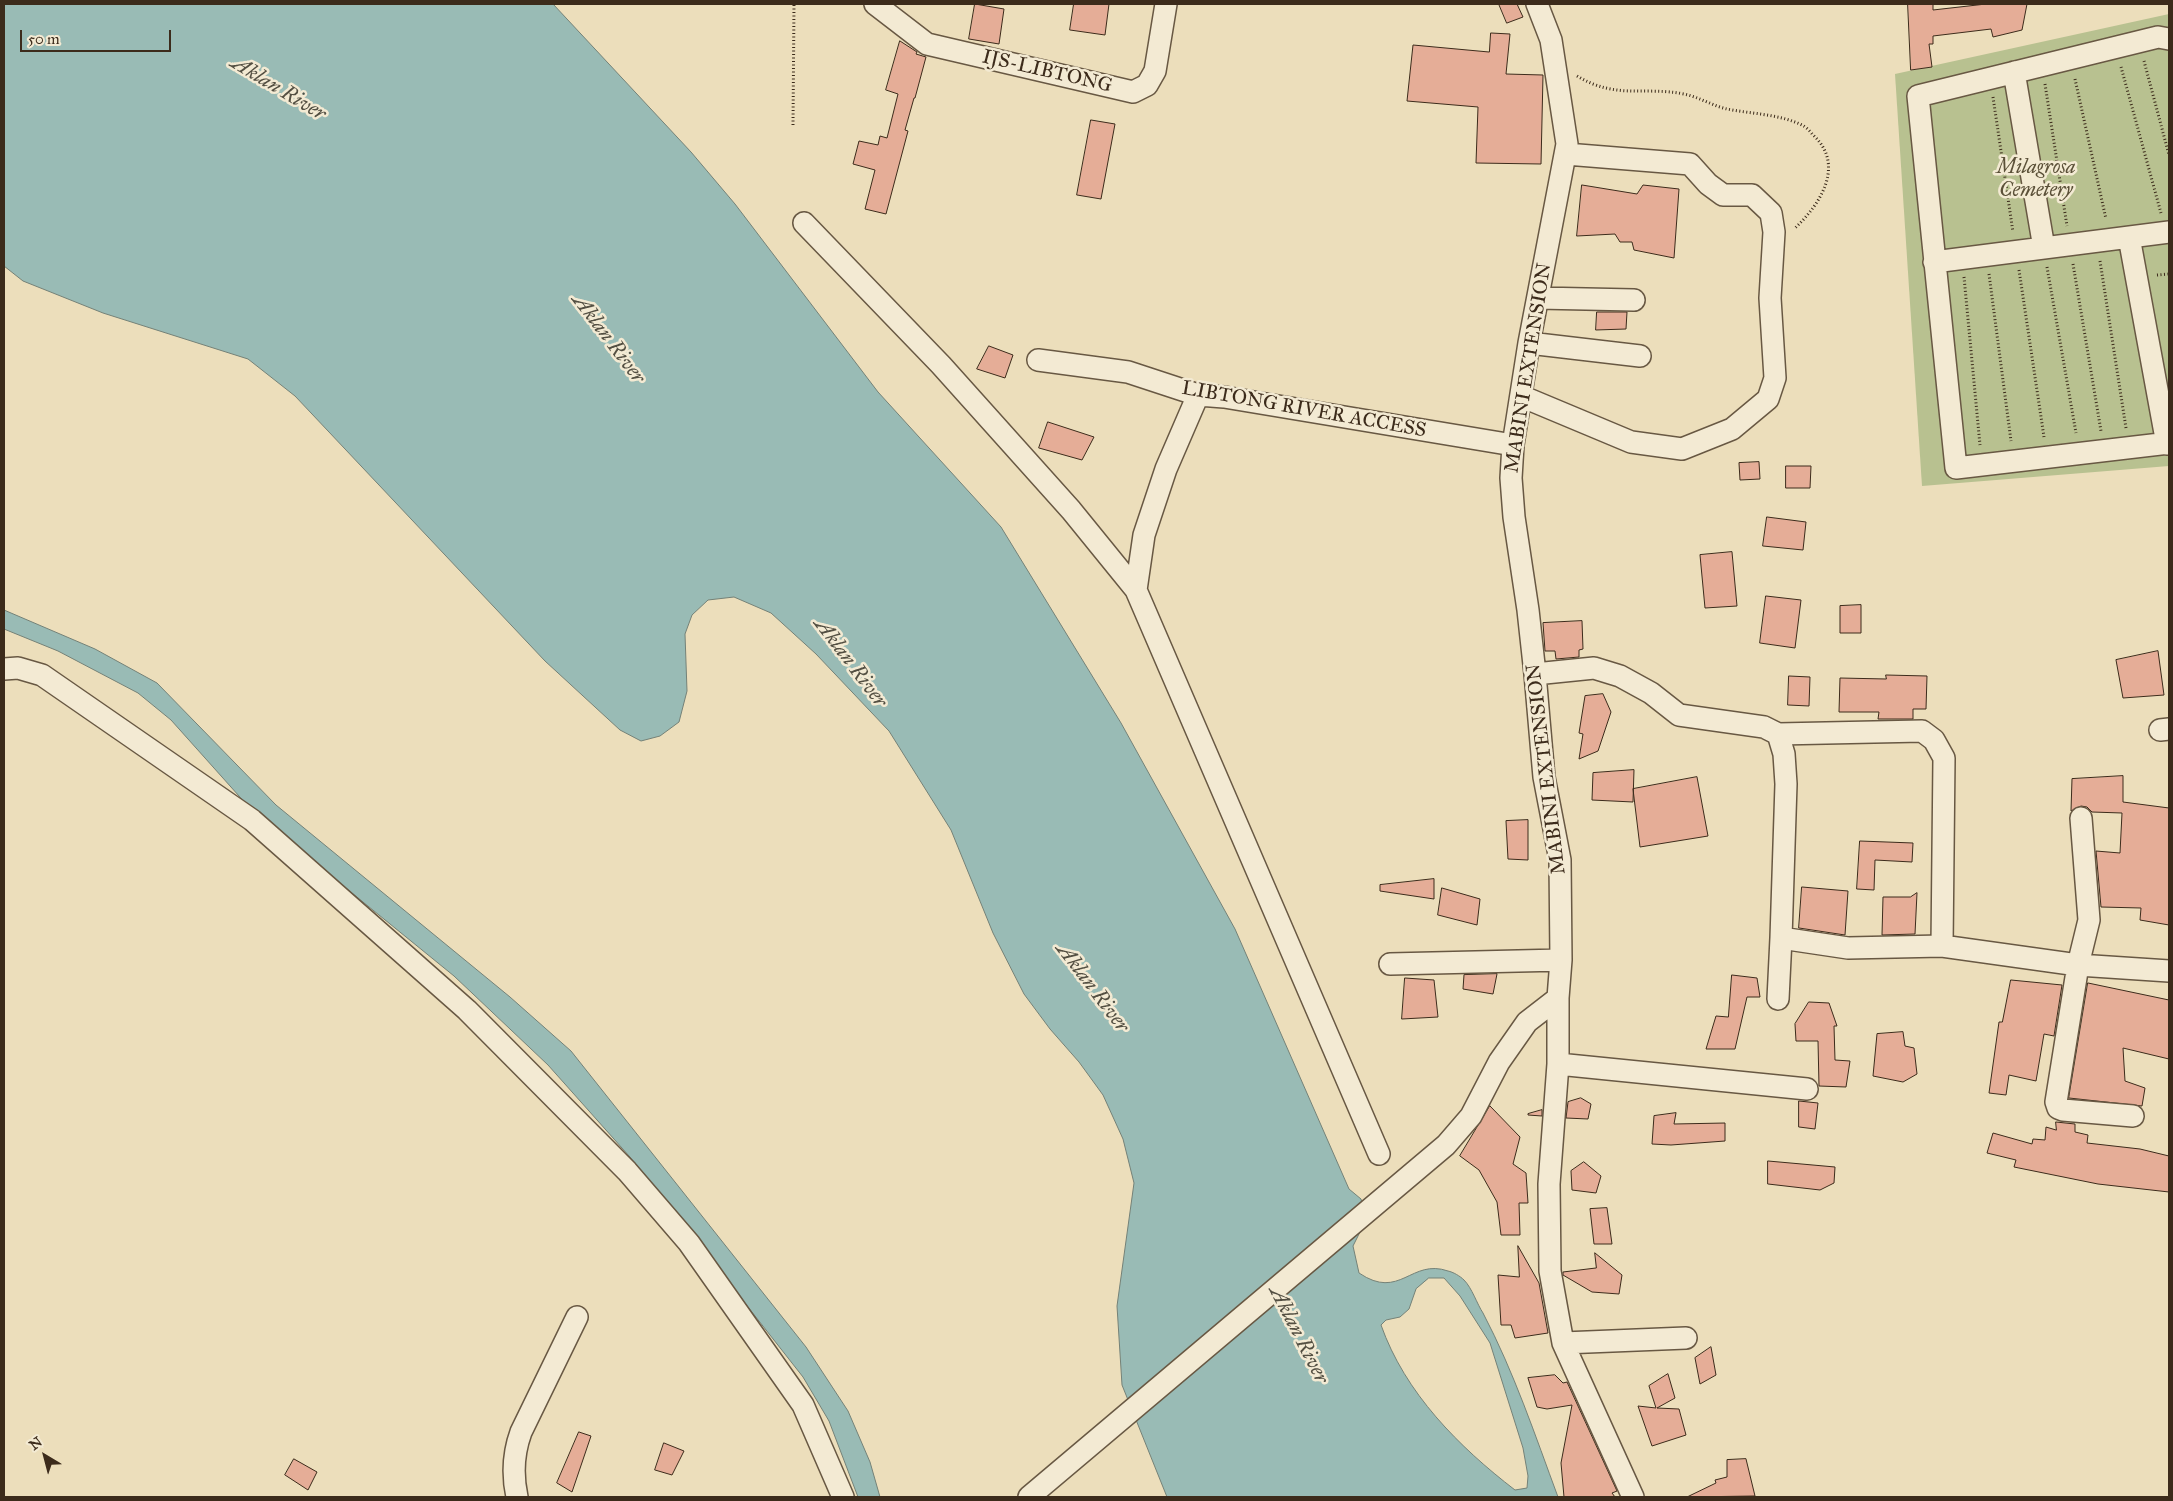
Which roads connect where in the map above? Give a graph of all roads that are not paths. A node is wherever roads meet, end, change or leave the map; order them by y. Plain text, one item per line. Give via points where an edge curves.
1 (876, 4) edge
2 (1166, 4) edge
3 (1537, 4) edge
4 (2169, 39) edge
5 (2014, 72) junction
6 (1566, 154) junction
7 (804, 223) dead end
8 (2168, 232) edge
9 (2112, 239) junction
10 (2044, 248) junction
11 (1934, 262) junction
12 (1538, 298) junction
13 (1634, 300) dead end
14 (1529, 343) junction
15 (1640, 356) dead end
16 (1038, 360) dead end
17 (1198, 395) junction
18 (1521, 396) junction
19 (2168, 443) edge
20 (1513, 445) junction
21 (1136, 590) junction
22 (4, 669) edge
23 (1536, 674) junction
24 (1778, 734) junction
25 (2081, 818) dead end
26 (1781, 938) junction
27 (1942, 946) junction
28 (1561, 960) junction
29 (1390, 964) dead end
30 (2078, 965) junction
31 (2169, 971) edge
32 (1558, 998) junction
33 (1778, 999) dead end
34 (1558, 1064) junction
35 (1807, 1089) dead end
36 (2133, 1116) dead end
37 (1380, 1154) dead end
38 (577, 1317) dead end
39 (1686, 1338) dead end
40 (1563, 1344) junction
41 (518, 1497) edge
42 (843, 1497) edge
43 (1029, 1497) edge
44 (1633, 1497) edge

1 - 2 street, IJS-LIBTONG via 927,44 1133,92 1147,85 1154,71
3 - 6 street, MABINI EXTENSION via 1551,40 1568,144
4 - 5 street via 2158,37
5 - 10 street
5 - 11 street via 1918,96
6 - 12 street, MABINI EXTENSION
6 - 18 street via 1690,164 1723,195 1752,196 1771,214 1774,232 1770,298 1775,378 1768,399 1732,428 1682,449 1631,442
7 - 21 street via 941,365 1071,510
8 - 9 street
9 - 10 street
9 - 19 street
10 - 11 street
11 - 19 street via 1956,468
12 - 13 street
12 - 14 street, MABINI EXTENSION
14 - 15 street
14 - 18 street, MABINI EXTENSION
16 - 17 street, LIBTONG RIVER ACCESS via 1128,372
17 - 20 street, LIBTONG RIVER ACCESS
17 - 21 street via 1166,469 1144,535
18 - 20 street, MABINI EXTENSION
20 - 23 street, MABINI EXTENSION via 1514,517
21 - 37 street
22 - 42 street via 18,668 42,675 252,820 468,1010 627,1171 689,1244 803,1405
23 - 24 street via 1594,668 1620,676 1651,693 1679,715 1764,727
23 - 28 street, MABINI EXTENSION via 1544,777 1560,860
24 - 26 street via 1784,754 1786,784
24 - 27 street via 1922,731 1934,740 1944,758
25 - 30 street via 2089,920
26 - 27 street via 1848,948
26 - 33 street
27 - 30 street
28 - 29 street
28 - 32 street, MABINI EXTENSION
30 - 31 street
30 - 36 street via 2056,1102 2058,1108
32 - 34 street, MABINI EXTENSION
32 - 43 street via 1526,1022 1499,1062 1471,1116 1446,1146
34 - 35 street
34 - 40 street, MABINI EXTENSION via 1549,1184 1550,1270
38 - 41 street via 521,1432 515,1451 513,1479
39 - 40 street
40 - 44 street, MABINI EXTENSION

